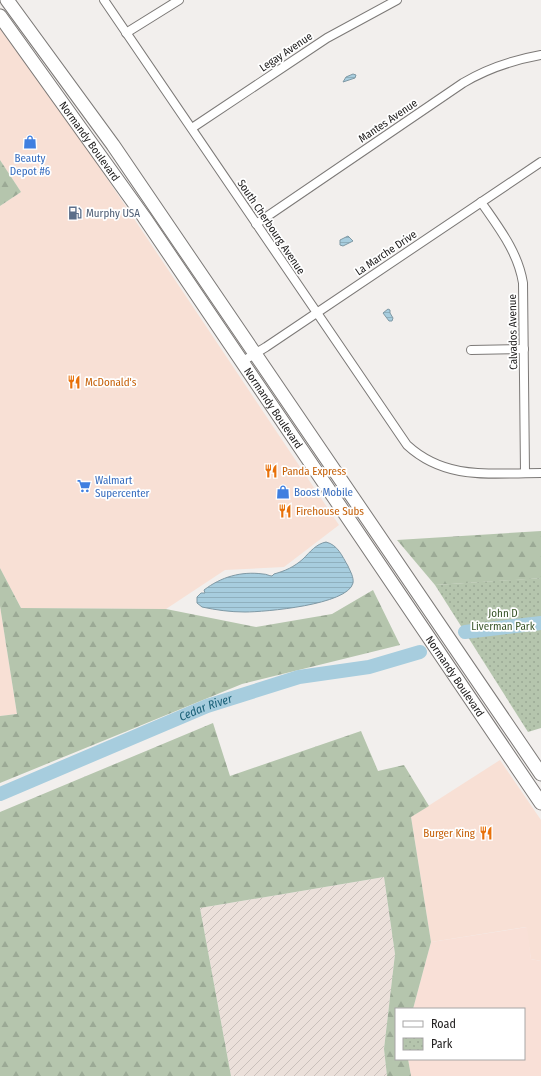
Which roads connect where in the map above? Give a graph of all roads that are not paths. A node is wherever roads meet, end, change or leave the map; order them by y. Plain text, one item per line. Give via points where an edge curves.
1 (8, 0) edge
2 (104, 0) edge
3 (179, 0) edge
4 (397, 0) edge
5 (0, 16) edge
6 (126, 32) junction
7 (541, 55) edge
8 (192, 128) junction
9 (541, 162) edge
10 (481, 202) junction
11 (256, 224) junction
12 (316, 314) junction
13 (524, 349) junction
14 (471, 350) dead end
15 (256, 353) junction
16 (243, 362) junction
17 (525, 473) junction
18 (541, 473) edge
19 (465, 691) junction
20 (515, 737) junction
21 (541, 774) edge
22 (541, 803) edge

1 - 15 main road, Normandy Boulevard via 113,145
2 - 6 street, South Cherbourg Avenue
3 - 6 street
4 - 8 street, Legay Avenue via 327,38
5 - 16 main road, Normandy Boulevard via 144,217
6 - 8 street, South Cherbourg Avenue
7 - 11 street, Mantes Avenue via 508,62 473,77
8 - 11 street, South Cherbourg Avenue
9 - 10 street, La Marche Drive
10 - 12 street, La Marche Drive
10 - 13 street, Calvados Avenue via 508,240 520,269 524,295
11 - 12 street, South Cherbourg Avenue
12 - 15 street, La Marche Drive
12 - 17 street, South Cherbourg Avenue via 401,438 417,454 448,470
13 - 14 street
13 - 17 street, Calvados Avenue
15 - 16 street, La Marche Drive
15 - 20 main road, Normandy Boulevard
16 - 19 main road, Normandy Boulevard
17 - 18 street, South Cherbourg Avenue
19 - 20 main road via 479,695 508,734
19 - 22 main road, Normandy Boulevard
20 - 21 main road, Normandy Boulevard

